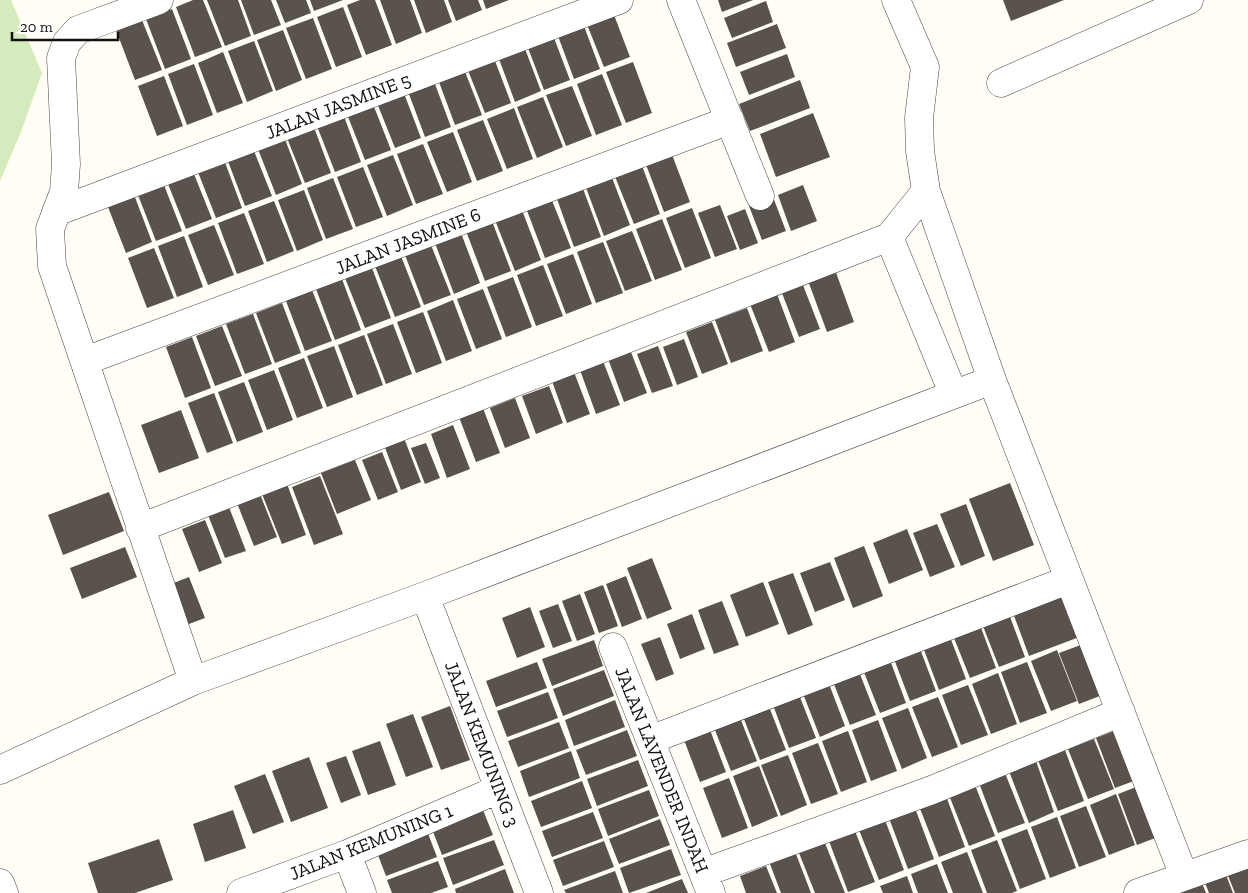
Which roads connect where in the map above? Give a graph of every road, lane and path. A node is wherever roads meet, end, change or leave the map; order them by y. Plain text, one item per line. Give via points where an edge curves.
1 (159, 0) edge
2 (619, 0) edge
3 (681, 0) edge
4 (896, 0) edge
5 (1189, 0) edge
6 (1001, 83) dead end
7 (730, 120) junction
8 (926, 191) junction
9 (760, 196) dead end
10 (56, 212) junction
11 (889, 237) junction
12 (85, 361) junction
13 (992, 380) junction
14 (953, 393) junction
15 (140, 528) junction
16 (1068, 580) junction
17 (425, 596) junction
18 (613, 648) dead end
19 (193, 681) junction
20 (1121, 712) junction
21 (650, 740) junction
22 (0, 770) edge
23 (499, 789) junction
24 (347, 854) junction
25 (1248, 854) edge
26 (1184, 876) junction
27 (707, 883) edge
28 (0, 884) edge
29 (4, 893) edge
30 (241, 893) edge
31 (362, 893) edge
32 (539, 893) edge
33 (1138, 893) edge

1 - 10 street via 78,30 67,42 61,58 66,164 64,192
2 - 10 street, JALAN JASMINE 5
3 - 7 street
4 - 8 street via 925,67 919,118
5 - 6 street
7 - 9 street
7 - 12 street, JALAN JASMINE 6
8 - 11 street
8 - 13 street
10 - 12 street via 50,229 52,266
11 - 14 street
11 - 15 street
12 - 15 street
13 - 14 street
13 - 16 street
14 - 17 street
15 - 19 street
16 - 20 street
16 - 21 street
17 - 19 street
17 - 23 street, JALAN KEMUNING 3
18 - 21 street, JALAN LAVENDER INDAH
19 - 22 street
20 - 26 street
20 - 27 street
21 - 27 street, JALAN LAVENDER INDAH
23 - 24 street, JALAN KEMUNING 1
23 - 32 street, JALAN KEMUNING 3
24 - 30 street, JALAN KEMUNING 1
24 - 31 street
25 - 26 street
26 - 33 street
28 - 29 street

